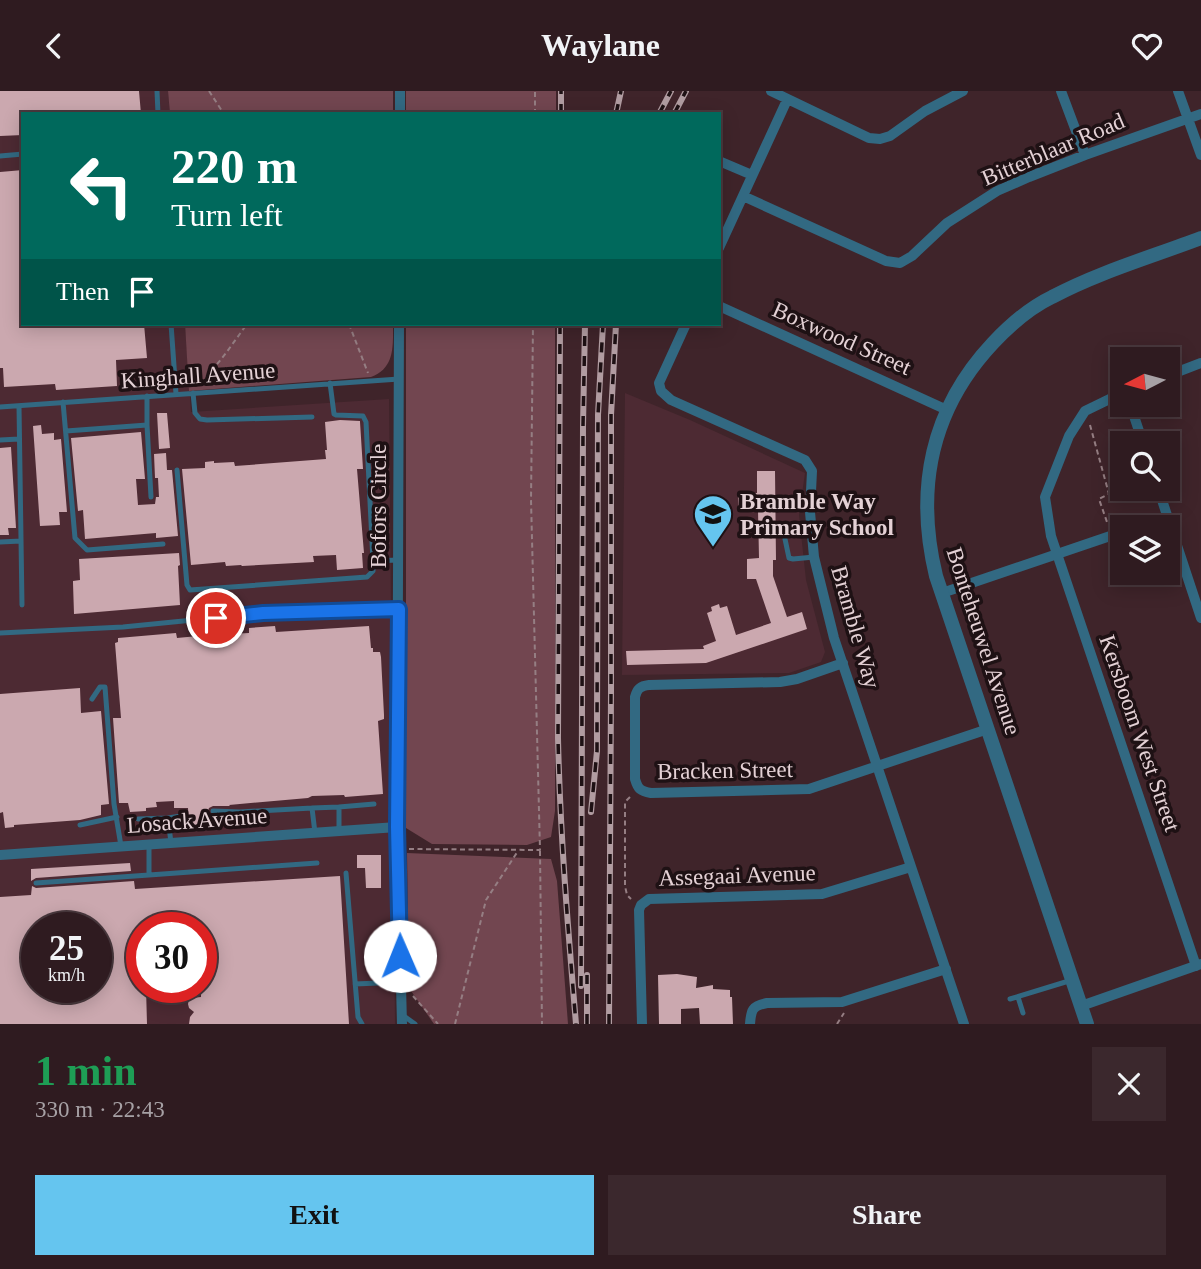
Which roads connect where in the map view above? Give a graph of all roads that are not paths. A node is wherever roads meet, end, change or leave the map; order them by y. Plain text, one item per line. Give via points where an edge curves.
1 (157, 91) edge
2 (400, 91) edge
3 (771, 91) edge
4 (963, 91) edge
5 (1061, 91) edge
6 (1178, 91) edge
7 (787, 100) junction
8 (158, 112) edge
9 (400, 112) edge
10 (1201, 114) edge
11 (1187, 119) junction
12 (21, 155) edge
13 (1085, 155) junction
14 (1201, 155) edge
15 (0, 156) edge
16 (721, 162) edge
17 (752, 175) junction
18 (743, 196) junction
19 (1201, 238) edge
20 (721, 244) edge
21 (721, 307) edge
22 (171, 326) edge
23 (399, 326) edge
24 (685, 326) edge
25 (1201, 363) edge
26 (1180, 371) edge
27 (399, 379) junction
28 (330, 383) junction
29 (193, 393) junction
30 (176, 394) junction
31 (147, 396) junction
32 (1110, 399) edge
33 (63, 403) junction
34 (19, 406) junction
35 (0, 407) edge
36 (947, 410) junction
37 (312, 417) dead end
38 (147, 425) junction
39 (66, 431) junction
40 (19, 439) junction
41 (0, 440) edge
42 (177, 470) dead end
43 (151, 498) dead end
44 (1110, 536) edge
45 (785, 539) dead end
46 (21, 541) junction
47 (0, 542) edge
48 (163, 544) dead end
49 (1058, 554) junction
50 (1180, 554) edge
51 (814, 557) junction
52 (399, 560) junction
53 (373, 561) junction
54 (942, 593) junction
55 (22, 605) dead end
56 (399, 609) junction
57 (1201, 618) edge
58 (0, 633) edge
59 (843, 663) junction
60 (92, 699) dead end
61 (988, 729) junction
62 (877, 767) junction
63 (374, 804) dead end
64 (339, 807) junction
65 (312, 809) junction
66 (213, 811) dead end
67 (181, 816) dead end
68 (117, 817) junction
69 (168, 818) junction
70 (138, 820) dead end
71 (80, 825) dead end
72 (397, 827) junction
73 (340, 831) junction
74 (314, 833) junction
75 (171, 843) junction
76 (149, 844) junction
77 (121, 846) junction
78 (0, 855) edge
79 (317, 863) dead end
80 (911, 867) junction
81 (346, 873) dead end
82 (149, 875) junction
83 (36, 883) dead end
84 (1198, 965) edge
85 (946, 969) junction
86 (1072, 980) junction
87 (401, 982) junction
88 (355, 984) junction
89 (1018, 996) junction
90 (1010, 999) dead end
91 (1081, 1006) junction
92 (1023, 1013) dead end
93 (401, 1021) edge
94 (362, 1024) edge
95 (415, 1024) edge
96 (642, 1024) edge
97 (750, 1024) edge
98 (964, 1024) edge
99 (1087, 1024) edge

1 - 8 lane
2 - 9 street
3 - 7 street
4 - 7 street via 880,139
5 - 13 street
6 - 11 street
7 - 17 street
10 - 11 street, Bitterblaar Road
11 - 13 street, Bitterblaar Road
11 - 14 street
12 - 15 lane
13 - 18 street, Bitterblaar Road via 997,191 947,223 900,263 886,261
16 - 17 street
17 - 18 street
18 - 20 street
19 - 36 street, Bonteheuwel Avenue via 1050,297 1023,315 971,368
21 - 36 street, Boxwood Street
22 - 30 lane
23 - 27 street, Bofors Circle
24 - 51 street, Bramble Way via 659,383 661,391 671,400 805,460 812,471
25 - 26 street
27 - 28 lane, Kinghall Avenue
27 - 52 street, Bofors Circle
28 - 29 lane, Kinghall Avenue
28 - 53 lane via 334,414 363,416 366,422
29 - 30 lane, Kinghall Avenue
29 - 37 lane via 200,419
30 - 31 lane, Kinghall Avenue
31 - 33 lane, Kinghall Avenue
31 - 38 lane
32 - 49 street, Kersboom West Street via 1086,411 1069,436 1045,497
33 - 34 lane, Kinghall Avenue
33 - 39 lane
34 - 35 lane, Kinghall Avenue
34 - 40 lane
36 - 54 street, Bonteheuwel Avenue via 931,463 926,512
38 - 39 lane
38 - 43 lane
39 - 48 lane via 75,538 87,550
40 - 41 lane
40 - 46 lane
42 - 53 lane via 190,590 361,579 371,575
44 - 49 street
45 - 51 lane via 789,558
46 - 47 lane
46 - 55 lane
49 - 54 street
49 - 84 street, Kersboom West Street
50 - 57 street
51 - 59 street, Bramble Way
52 - 53 lane
52 - 56 street, Bofors Circle
54 - 61 street, Bonteheuwel Avenue
56 - 58 lane via 263,613
56 - 72 street, Bofors Circle
59 - 62 street, Bramble Way
59 - 62 street, Bracken Street via 780,682 640,687 635,697 635,779 642,792 651,793 799,790
60 - 68 lane via 105,687
61 - 62 street, Bracken Street
61 - 86 street, Bonteheuwel Avenue
62 - 80 street, Bramble Way
63 - 64 lane
64 - 65 lane
64 - 73 lane
65 - 66 lane
65 - 74 lane
67 - 69 lane
68 - 71 lane
68 - 77 lane
69 - 70 lane
69 - 75 lane
72 - 73 street, Losack Avenue
72 - 87 street, Bofors Circle
73 - 74 street, Losack Avenue
74 - 75 street, Losack Avenue
75 - 76 street, Losack Avenue
76 - 77 street, Losack Avenue
76 - 82 lane
77 - 78 street, Losack Avenue
79 - 82 lane
80 - 85 street, Bramble Way
80 - 96 street, Assegaai Avenue via 822,894 649,898 639,910
81 - 88 lane
82 - 83 lane
84 - 91 street
85 - 97 street via 842,1002 760,1004 751,1011
85 - 98 street, Bramble Way
86 - 89 lane
86 - 91 street, Bonteheuwel Avenue
87 - 88 lane
87 - 93 street, Bofors Circle
88 - 94 lane
89 - 90 lane
89 - 92 lane
91 - 99 street, Bonteheuwel Avenue
93 - 95 lane

